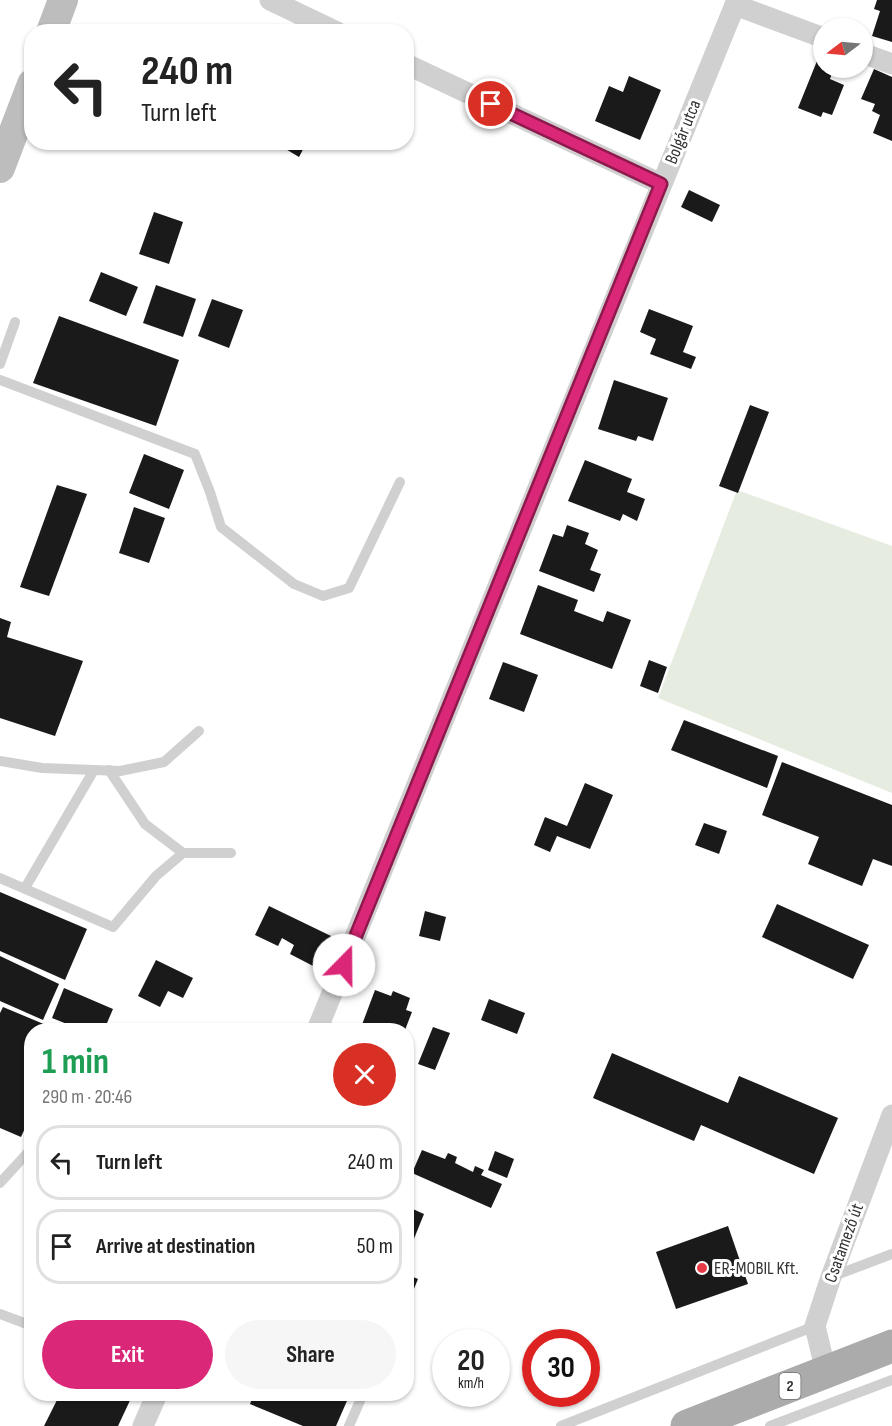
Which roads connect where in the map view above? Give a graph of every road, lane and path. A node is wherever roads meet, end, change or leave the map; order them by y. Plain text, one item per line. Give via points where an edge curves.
1 (63, 0) edge
2 (270, 0) edge
3 (736, 2) edge
4 (54, 24) edge
5 (320, 24) edge
6 (813, 34) edge
7 (873, 57) edge
8 (892, 64) edge
9 (414, 68) edge
10 (24, 103) edge
11 (2, 156) edge
12 (661, 184) junction
13 (15, 322) dead end
14 (0, 364) edge
15 (0, 380) edge
16 (400, 482) dead end
17 (199, 731) dead end
18 (0, 761) edge
19 (94, 770) junction
20 (109, 770) junction
21 (183, 853) junction
22 (231, 853) dead end
23 (0, 878) edge
24 (25, 888) junction
25 (320, 1023) edge
26 (892, 1115) edge
27 (24, 1157) edge
28 (0, 1183) edge
29 (892, 1254) edge
30 (831, 1277) junction
31 (0, 1314) edge
32 (24, 1323) edge
33 (815, 1326) junction
34 (892, 1346) edge
35 (826, 1372) junction
36 (892, 1380) edge
37 (154, 1401) edge
38 (360, 1401) edge
39 (143, 1426) edge
40 (349, 1426) edge
41 (561, 1426) edge
42 (687, 1426) edge
43 (770, 1426) edge

1 - 4 main road
2 - 5 street
3 - 6 street
3 - 12 street, Bolgár utca
7 - 8 street
9 - 12 street
10 - 11 main road
12 - 25 street, Bolgár utca
13 - 14 lane
15 - 16 lane via 195,454 221,527 294,584 323,596 350,588
17 - 20 lane via 164,762
18 - 19 lane
19 - 20 lane
19 - 24 lane
20 - 21 lane via 145,824
21 - 22 lane
21 - 24 lane via 156,876 113,927
23 - 24 lane
26 - 30 street, Csatamező út
27 - 28 lane
29 - 30 lane
30 - 33 street, Csatamező út
31 - 32 lane
33 - 35 street
33 - 41 lane
34 - 35 main road, 2
35 - 42 main road, 2
36 - 43 lane
37 - 39 street
38 - 40 lane

